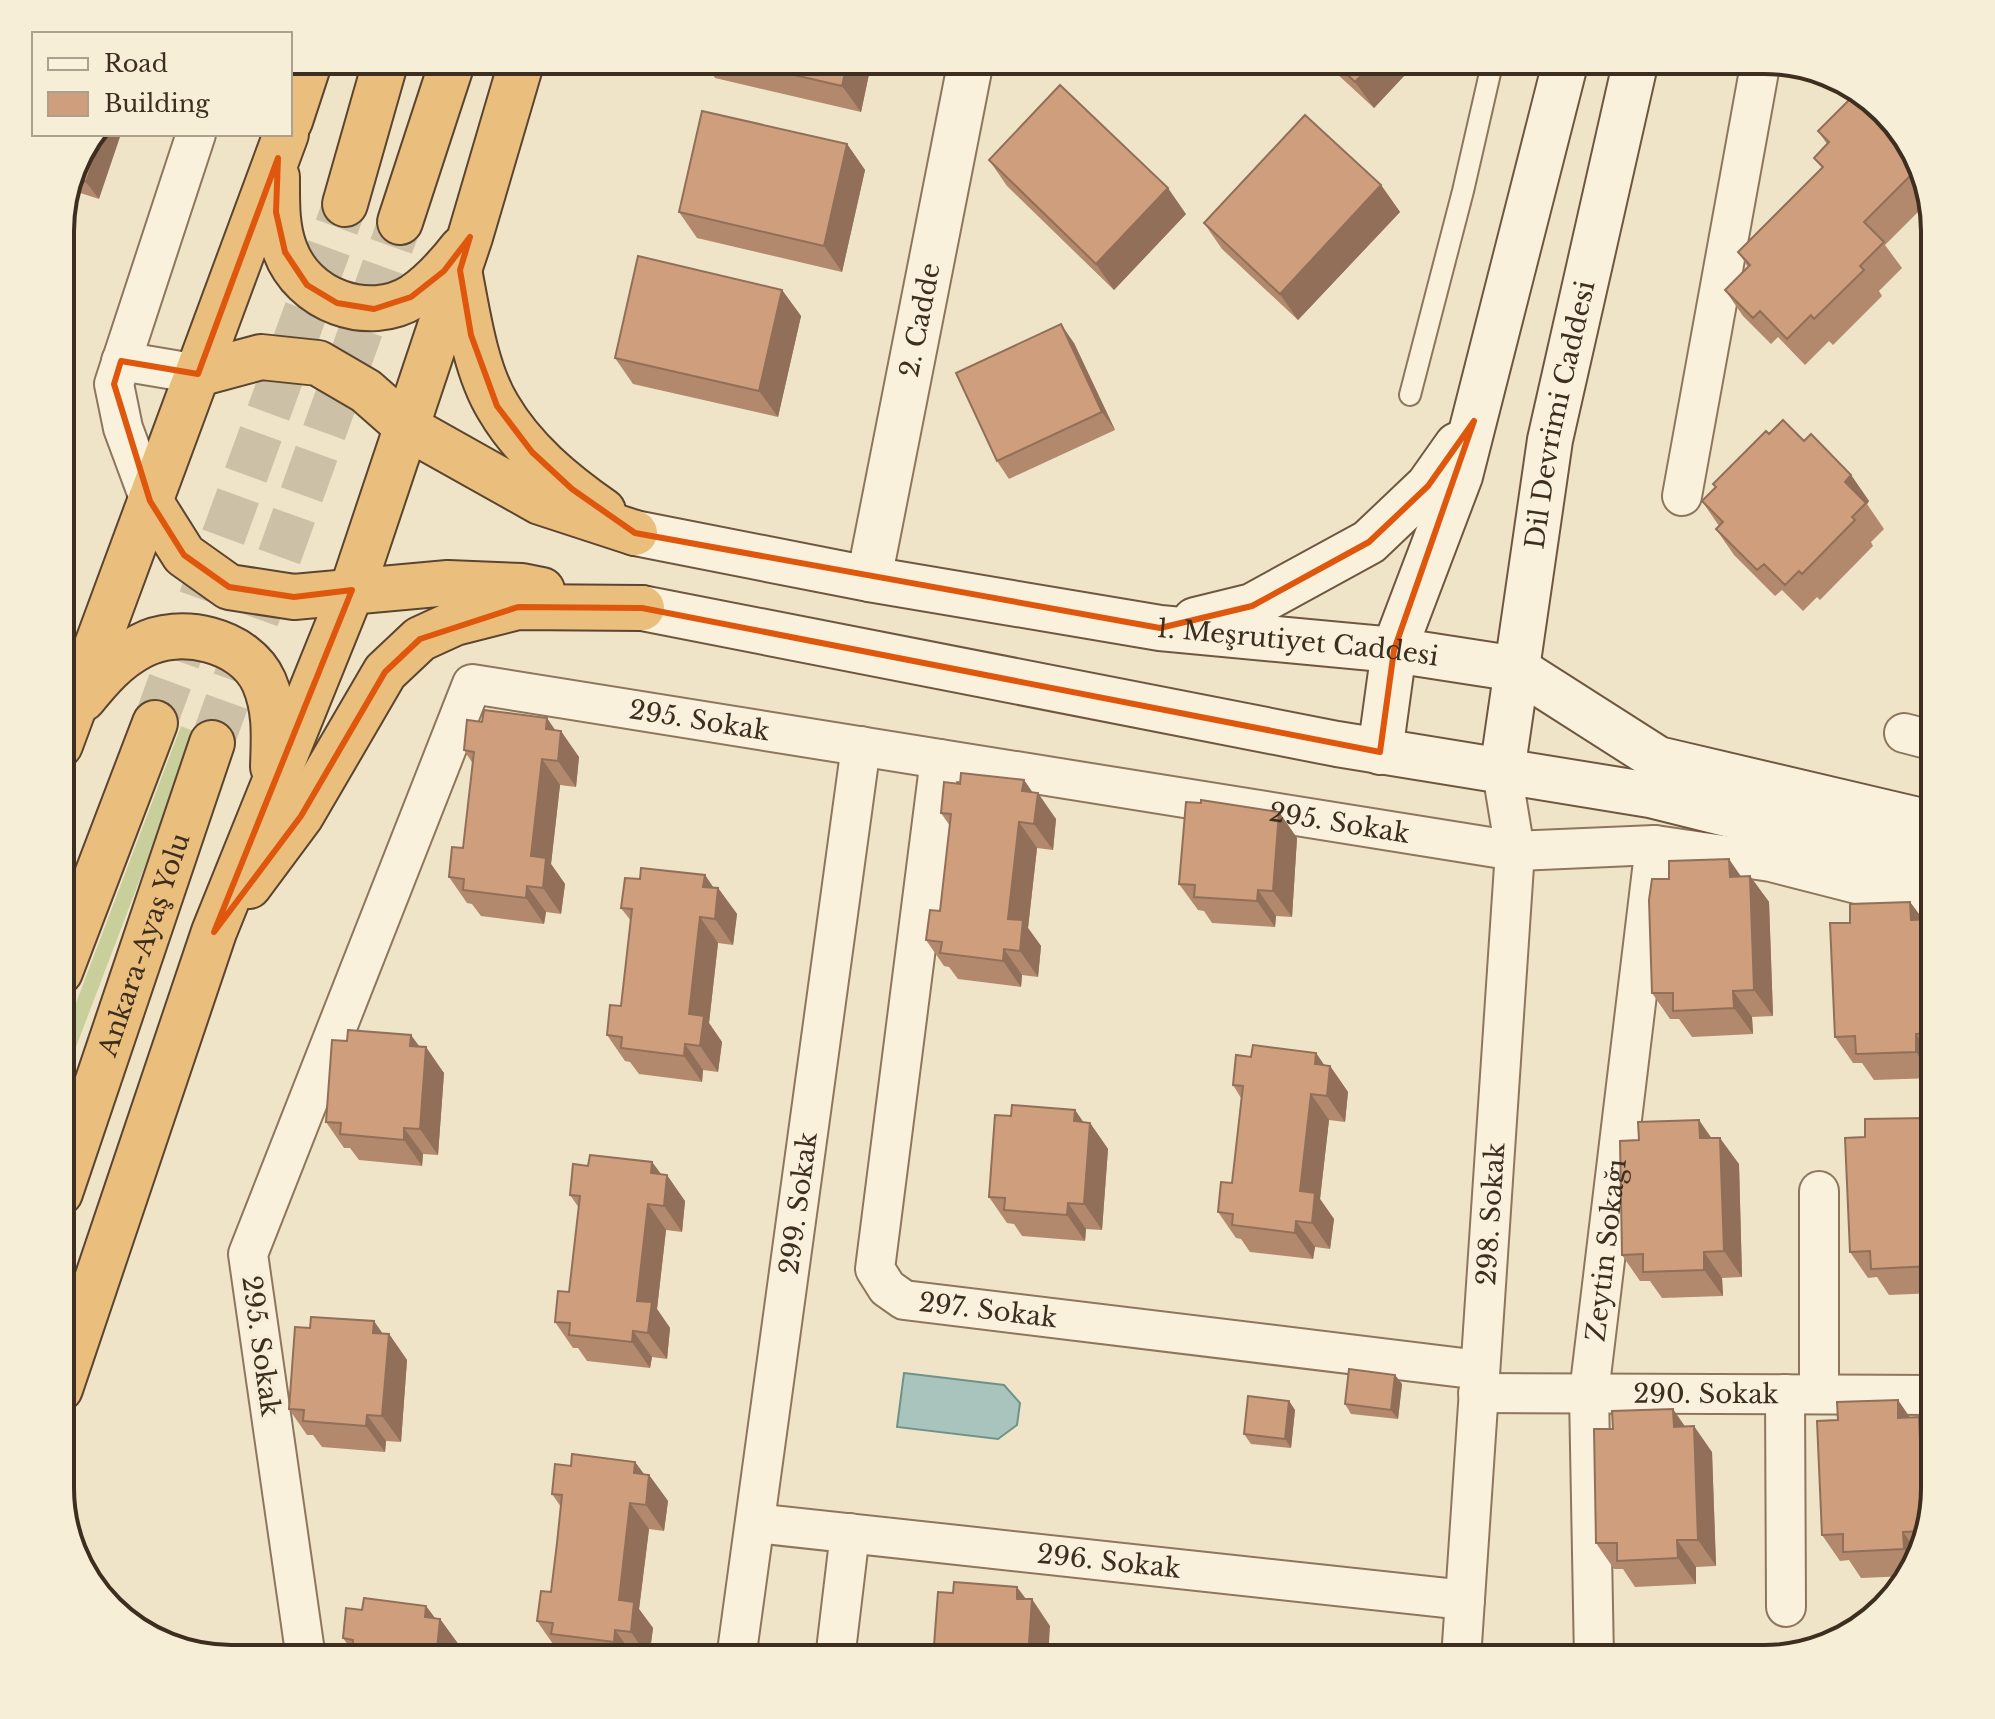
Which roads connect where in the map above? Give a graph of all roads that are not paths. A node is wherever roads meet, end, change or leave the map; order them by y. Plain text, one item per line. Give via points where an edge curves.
1 (306, 74) edge
2 (382, 74) edge
3 (448, 74) edge
4 (518, 74) edge
5 (968, 74) edge
6 (1490, 74) edge
7 (1562, 74) edge
8 (1633, 74) edge
9 (1758, 74) edge
10 (292, 116) edge
11 (195, 136) edge
12 (285, 138) edge
13 (345, 204) tunnel mouth
14 (400, 222) tunnel mouth
15 (465, 253) junction
16 (121, 361) junction
17 (198, 374) junction
18 (1410, 395) dead end
19 (1474, 421) junction
20 (408, 428) junction
21 (1682, 496) dead end
22 (150, 501) junction
23 (635, 533) junction
24 (869, 579) junction
25 (352, 590) junction
26 (642, 608) junction
27 (1160, 628) junction
28 (1394, 650) junction
29 (1517, 669) junction
30 (74, 708) edge
31 (74, 718) edge
32 (155, 723) tunnel mouth
33 (212, 743) tunnel mouth
34 (861, 746) junction
35 (1380, 752) junction
36 (940, 759) junction
37 (1502, 772) junction
38 (272, 789) junction
39 (1921, 821) edge
40 (1655, 845) junction
41 (1515, 851) junction
42 (1921, 863) edge
43 (1921, 900) edge
44 (214, 932) junction
45 (74, 935) edge
46 (74, 1152) edge
47 (1819, 1191) dead end
48 (74, 1347) edge
49 (1479, 1382) junction
50 (1589, 1393) junction
51 (1802, 1394) junction
52 (1921, 1395) edge
53 (755, 1523) junction
54 (850, 1533) junction
55 (1465, 1600) junction
56 (1786, 1607) dead end
57 (304, 1645) edge
58 (738, 1645) edge
59 (837, 1645) edge
60 (1462, 1645) edge
61 (1594, 1645) edge

1 - 10 highway
2 - 13 highway
3 - 14 highway
4 - 15 highway
5 - 24 main road, 2. Cadde
6 - 18 lane
7 - 19 main road
8 - 29 main road, Dil Devrimi Caddesi via 1550,440
9 - 21 street
11 - 16 street
12 - 15 highway via 276,212 285,252 307,285 337,303 374,309 411,297
12 - 17 highway
15 - 20 highway
15 - 23 highway via 471,335 497,406 542,462
16 - 17 street
16 - 22 street via 114,384 123,428
17 - 20 highway via 261,357 318,363 366,391
17 - 22 highway
19 - 27 main road via 1428,486 1369,542 1252,606
19 - 28 main road via 1460,476
20 - 23 highway via 540,502
20 - 25 highway
22 - 25 highway via 184,555 229,587 294,597
22 - 30 highway
23 - 24 main road, 1. Meşrutiyet Caddesi
24 - 27 main road, 1. Meşrutiyet Caddesi
25 - 26 highway via 448,583 522,586
25 - 38 highway
26 - 35 main road
26 - 44 highway via 518,607 455,623 420,639 385,672 301,816
27 - 28 main road, 1. Meşrutiyet Caddesi
28 - 29 main road, 1. Meşrutiyet Caddesi
28 - 35 main road
29 - 37 main road, Dil Devrimi Caddesi
29 - 39 main road, 1. Meşrutiyet Caddesi via 1658,759
31 - 38 highway via 107,669 141,645 164,637 194,637 225,645 263,680 275,722
32 - 45 highway
33 - 46 highway, Ankara-Ayaş Yolu
34 - 36 street, 295. Sokak
34 - 53 street, 299. Sokak
34 - 57 street, 295. Sokak via 472,684 248,1254
35 - 37 main road
36 - 41 street, 295. Sokak
36 - 49 street, 297. Sokak via 875,1269 887,1288 904,1300
37 - 41 street, 298. Sokak
37 - 42 main road via 1650,795
38 - 44 highway
40 - 41 street, 295. Sokak
40 - 43 street, 295. Sokak via 1771,862
40 - 50 street, Zeytin Sokağı
41 - 49 street, 298. Sokak
44 - 48 highway
47 - 51 street
49 - 50 street, 290. Sokak
49 - 55 street, 298. Sokak
50 - 51 street, 290. Sokak
50 - 61 street, Zeytin Sokağı
51 - 52 street, 290. Sokak
51 - 56 street
53 - 54 street, 296. Sokak
53 - 58 street, 299. Sokak
54 - 55 street, 296. Sokak
54 - 59 street
55 - 60 street, 298. Sokak

